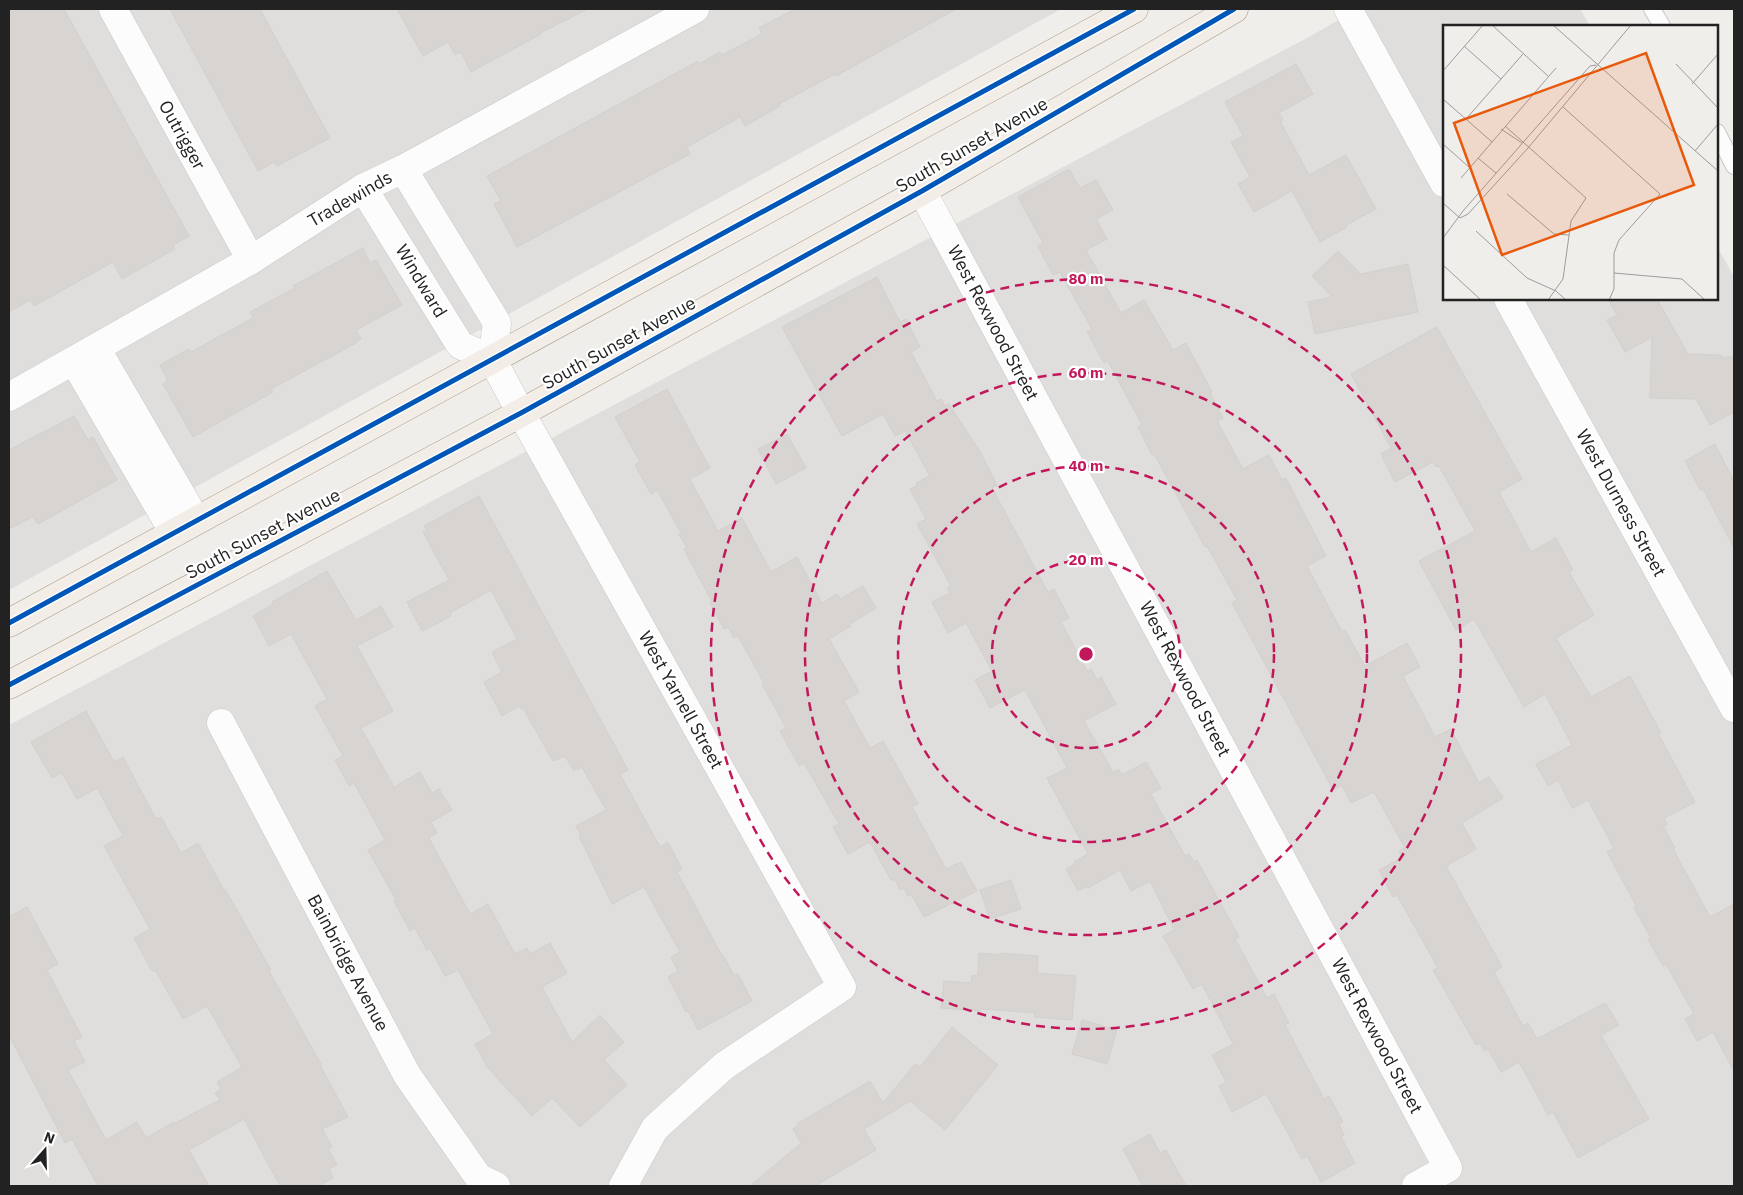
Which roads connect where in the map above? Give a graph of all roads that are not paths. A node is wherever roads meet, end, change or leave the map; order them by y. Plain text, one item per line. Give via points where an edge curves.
1 (113, 9) edge
2 (694, 9) edge
3 (1134, 9) edge
4 (1234, 9) edge
5 (1348, 9) edge
6 (1652, 9) edge
7 (1661, 25) edge
8 (1718, 134) edge
9 (1734, 166) edge
10 (403, 169) junction
11 (1443, 181) edge
12 (363, 188) junction
13 (922, 191) junction
14 (251, 260) junction
15 (1509, 300) edge
16 (85, 354) junction
17 (492, 359) junction
18 (9, 397) edge
19 (521, 413) junction
20 (185, 526) junction
21 (9, 623) edge
22 (9, 685) edge
23 (1734, 708) edge
24 (221, 723) dead end
25 (496, 1186) edge
26 (623, 1186) edge
27 (1416, 1186) edge

1 - 14 street, Outrigger
2 - 10 street, Tradewinds
3 - 17 main road
4 - 13 main road, South Sunset Avenue
5 - 11 street
6 - 7 lane
8 - 9 lane
10 - 12 street, Tradewinds
10 - 17 street via 498,323
12 - 14 street, Tradewinds
12 - 17 street, Windward via 460,345
13 - 19 main road, South Sunset Avenue
13 - 27 street, West Rexwood Street via 1448,1168
14 - 16 street, Tradewinds
15 - 23 street, West Durness Street
16 - 18 street, Tradewinds
16 - 20 street
17 - 19 street
17 - 20 main road
19 - 22 main road, South Sunset Avenue
19 - 26 street, West Yarnell Street via 842,988 724,1066 655,1128
20 - 21 main road
24 - 25 street, Bainbridge Avenue via 407,1075 479,1178

